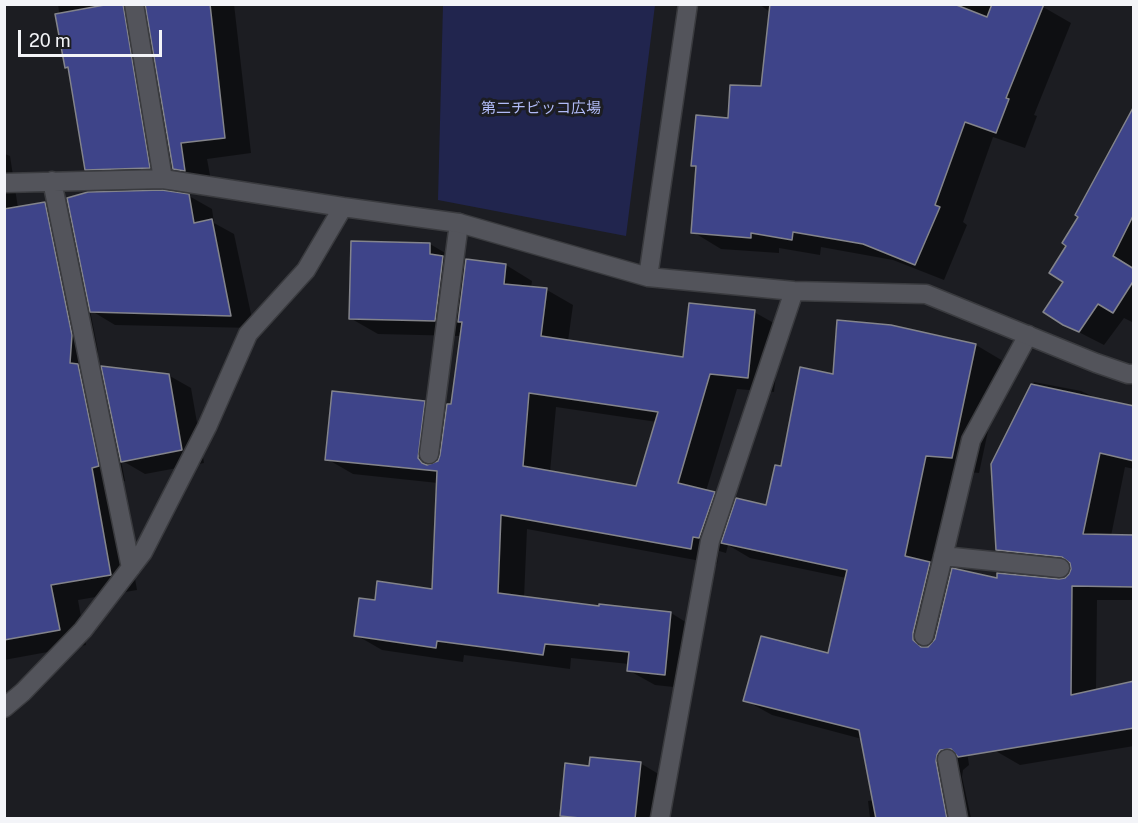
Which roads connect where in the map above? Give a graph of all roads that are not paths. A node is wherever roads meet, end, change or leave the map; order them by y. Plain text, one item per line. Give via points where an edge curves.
1 (134, 4) edge
2 (688, 4) edge
3 (163, 180) junction
4 (52, 181) junction
5 (4, 183) edge
6 (343, 207) junction
7 (459, 223) junction
8 (648, 277) junction
9 (794, 291) junction
10 (1028, 335) junction
11 (1134, 374) edge
12 (429, 454) dead end
13 (943, 556) junction
14 (131, 568) junction
15 (1060, 568) dead end
16 (924, 636) dead end
17 (4, 708) edge
18 (947, 759) dead end
19 (660, 819) edge
20 (957, 819) edge

1 - 3 street
2 - 8 street
3 - 4 street
3 - 6 street
4 - 5 street
4 - 14 street
6 - 7 street
6 - 14 street via 306,270 248,334 207,427
7 - 8 street
7 - 12 street
8 - 9 street
9 - 10 street via 926,294
9 - 19 street via 710,541
10 - 11 street
10 - 13 street via 971,440
13 - 15 street
13 - 16 street
14 - 17 street via 83,630
18 - 20 street

